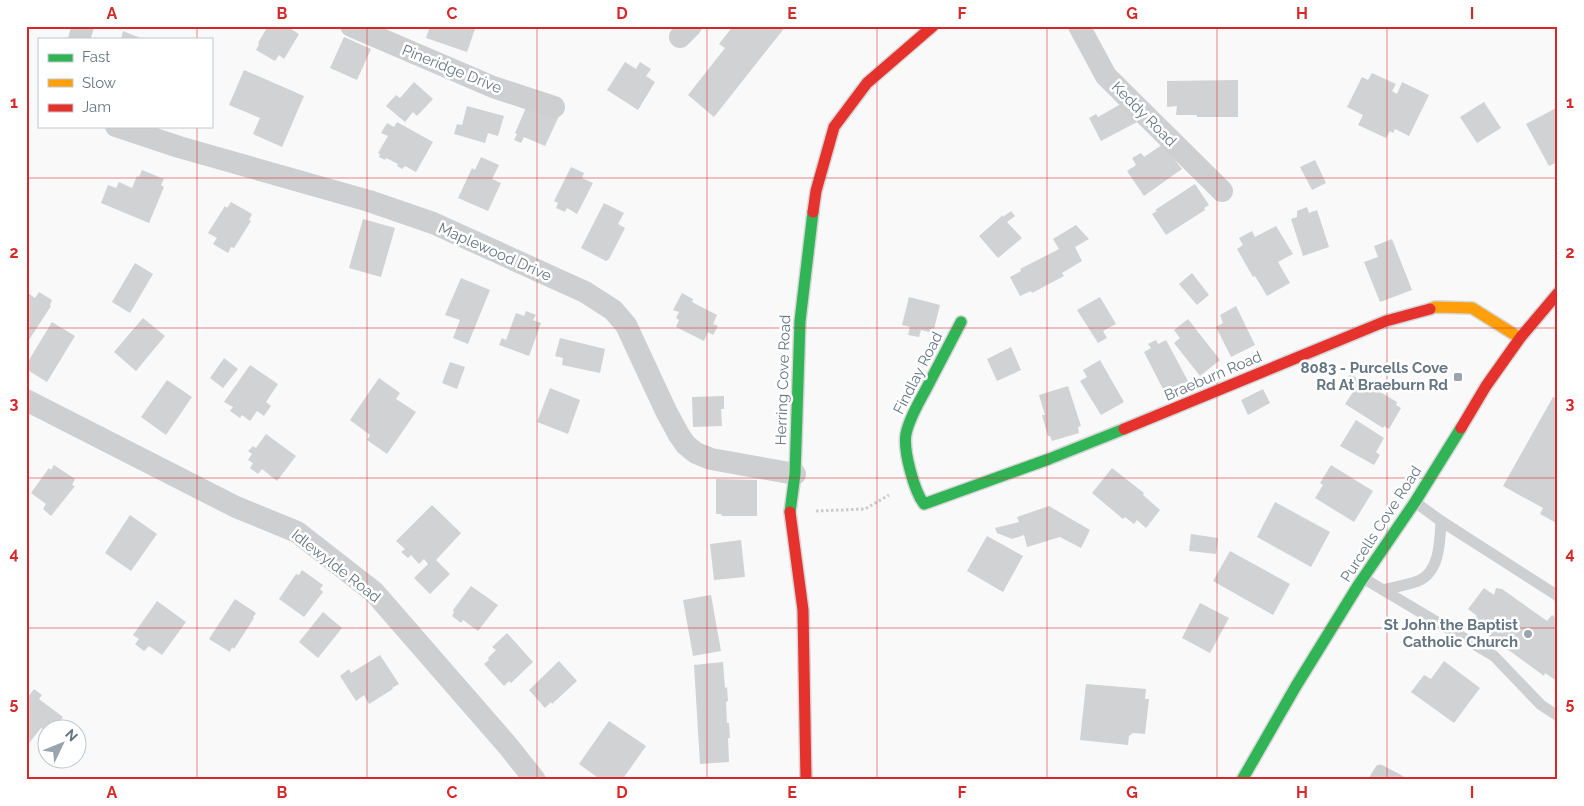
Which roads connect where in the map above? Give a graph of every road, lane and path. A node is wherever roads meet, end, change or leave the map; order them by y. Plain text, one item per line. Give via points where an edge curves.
1 (83, 26) edge
2 (351, 26) edge
3 (933, 26) edge
4 (1079, 26) edge
5 (79, 38) edge
6 (554, 107) dead end
7 (122, 128) edge
8 (1222, 191) dead end
9 (1558, 293) edge
10 (961, 322) dead end
11 (1520, 338) junction
12 (26, 400) edge
13 (795, 474) junction
14 (912, 481) junction
15 (918, 496) joint
16 (1415, 502) junction
17 (790, 512) junction
18 (1441, 521) junction
19 (1363, 578) junction
20 (1383, 590) junction
21 (1558, 596) edge
22 (1558, 716) edge
23 (535, 780) edge
24 (806, 780) edge
25 (1242, 780) edge
26 (1374, 780) edge
27 (1399, 780) edge

1 - 5 street
2 - 6 street, Pineridge Drive via 493,87
3 - 13 main road, Herring Cove Road via 867,83 834,127 816,191 802,306
4 - 8 street, Keddy Road via 1106,76
7 - 13 street, Maplewood Drive via 369,201 433,224 585,292 614,310 622,320 678,435 691,449 711,459
9 - 11 main road, Purcells Cove Road
10 - 14 main road, Findlay Road via 907,428
11 - 15 main road, Braeburn Road via 1472,308 1435,307 1386,321 1031,466 932,502 924,504
11 - 16 main road, Purcells Cove Road via 1486,386
12 - 23 street, Idlewylde Road via 236,507 297,532 374,592
13 - 17 main road, Herring Cove Road
14 - 15 main road, Findlay Road
14 - 17 path via 865,509
16 - 18 lane
16 - 19 main road, Purcells Cove Road
17 - 24 main road, Herring Cove Road via 803,610
18 - 20 lane via 1440,544 1433,567 1420,580
18 - 21 lane
19 - 20 lane
19 - 25 main road, Purcells Cove Road
20 - 22 lane via 1494,656 1541,705
26 - 27 lane via 1380,770

